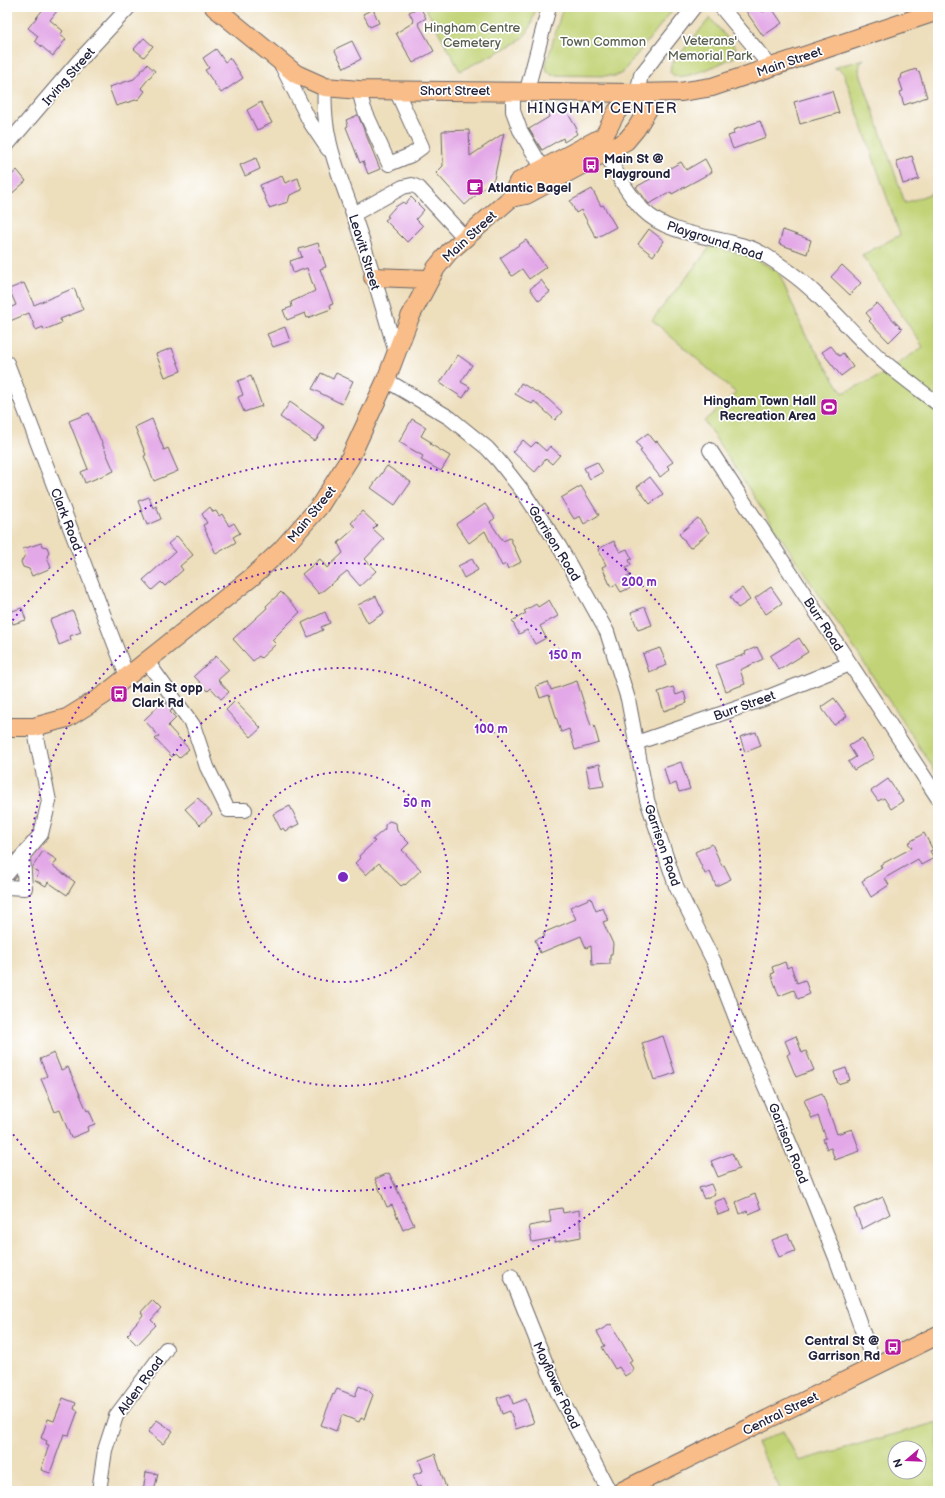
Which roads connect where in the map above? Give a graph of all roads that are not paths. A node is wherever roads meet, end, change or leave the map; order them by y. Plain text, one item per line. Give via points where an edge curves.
1 (129, 7) edge
2 (214, 7) edge
3 (549, 7) edge
4 (694, 7) edge
5 (722, 7) edge
6 (938, 11) edge
7 (279, 62) junction
8 (771, 67) junction
9 (325, 87) junction
10 (359, 90) junction
11 (396, 90) junction
12 (520, 90) junction
13 (637, 93) junction
14 (7, 145) edge
15 (601, 146) junction
16 (331, 152) junction
17 (546, 176) junction
18 (354, 214) junction
19 (465, 238) junction
20 (373, 277) junction
21 (428, 279) junction
22 (396, 353) junction
23 (7, 363) edge
24 (386, 380) junction
25 (938, 404) edge
26 (710, 450) dead end
27 (146, 660) junction
28 (850, 664) junction
29 (127, 676) junction
30 (7, 727) edge
31 (34, 727) junction
32 (636, 743) junction
33 (938, 798) edge
34 (245, 810) dead end
35 (23, 858) junction
36 (7, 874) edge
37 (7, 887) edge
38 (511, 1276) dead end
39 (938, 1335) edge
40 (166, 1349) dead end
41 (875, 1366) junction
42 (99, 1491) edge
43 (609, 1491) edge
44 (622, 1491) edge

1 - 14 street, Irving Street
2 - 7 main road, Leavitt Street
3 - 12 street
4 - 13 street via 641,75
5 - 8 street
6 - 8 main road, Main Street
7 - 9 main road, Short Street via 296,74
7 - 16 street, Leavitt Street via 310,122
8 - 13 main road, Main Street via 726,83 699,89
9 - 10 main road, Short Street
9 - 16 street, Leavitt Street via 324,105
10 - 11 main road, Short Street
10 - 11 street via 364,109 389,164 411,155 422,147
11 - 12 main road, Short Street
12 - 13 main road, Short Street
12 - 17 street via 513,111 515,118
13 - 15 main road, Main Street via 617,111
13 - 15 main road, Main Street via 644,100 647,111 636,130 626,141
15 - 17 main road, Main Street
15 - 25 street, Playground Road via 628,191 653,218 690,233 752,249 771,259 812,291 883,361
16 - 18 street, Leavitt Street
17 - 19 main road, Main Street via 518,182 511,198
18 - 19 street via 403,187 412,185 419,188
18 - 20 street, Leavitt Street
19 - 21 main road, Main Street via 449,252
20 - 21 main road
20 - 22 street, Leavitt Street
21 - 22 main road, Main Street
22 - 24 main road, Main Street
23 - 29 street, Clark Road
24 - 27 main road, Main Street via 350,458 319,507 281,550 252,577
24 - 32 street, Garrison Road via 450,418 476,439 499,461 524,493 559,546 606,632 628,699
26 - 28 street, Burr Road
27 - 29 main road, Main Street
27 - 34 street via 193,725 207,767 228,810
28 - 32 street, Burr Street via 761,700
28 - 33 street, Burr Road
29 - 31 main road, Main Street via 104,695 67,718
30 - 31 main road, Main Street
31 - 35 street via 49,801 41,834
32 - 41 street, Garrison Road via 647,800 676,886 714,962 799,1165
35 - 36 street
35 - 37 street via 25,888
38 - 43 street, Mayflower Road via 557,1391
39 - 41 main road, Central Street
40 - 42 street, Alden Road via 116,1416 105,1450
41 - 44 main road, Central Street

